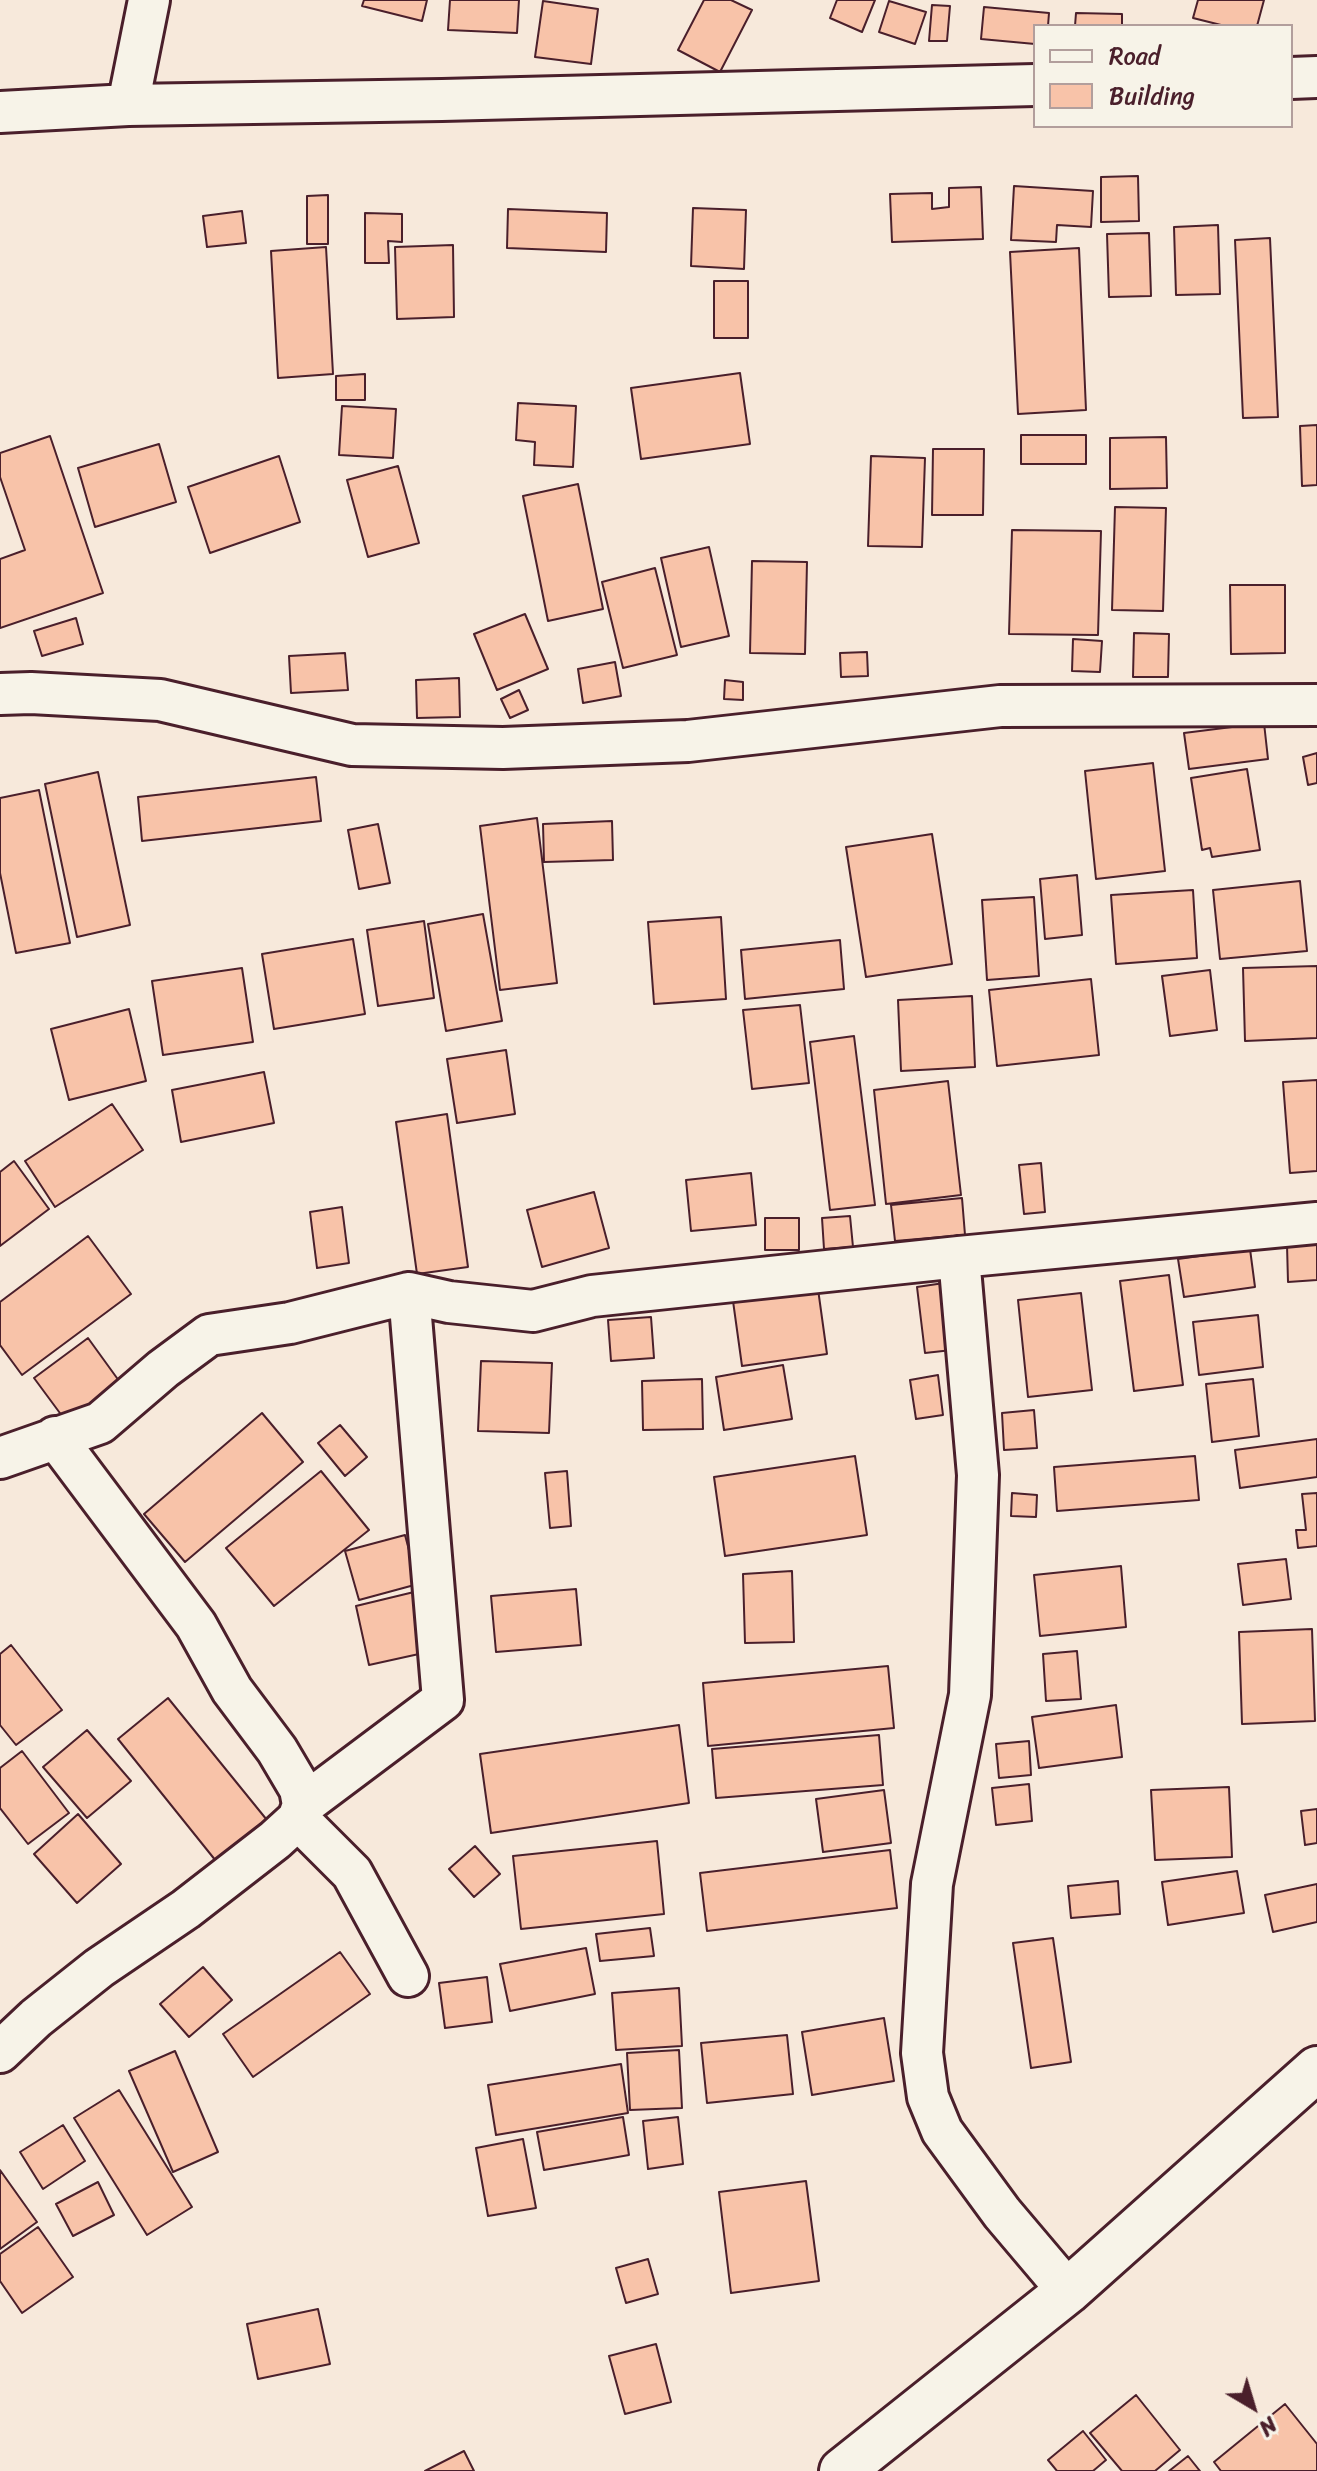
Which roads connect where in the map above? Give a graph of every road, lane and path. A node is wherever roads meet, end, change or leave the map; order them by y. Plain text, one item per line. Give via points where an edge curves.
1 (149, 0) edge
2 (1317, 77) edge
3 (1293, 78) edge
4 (1033, 85) edge
5 (128, 105) junction
6 (0, 112) edge
7 (0, 694) edge
8 (1317, 705) edge
9 (1317, 1223) edge
10 (959, 1257) junction
11 (409, 1293) junction
12 (55, 1437) junction
13 (0, 1458) edge
14 (301, 1812) junction
15 (408, 1976) dead end
16 (0, 2052) edge
17 (1317, 2069) edge
18 (1068, 2291) junction
19 (842, 2471) edge

1 - 5 street
2 - 3 street
4 - 5 street
5 - 6 street
7 - 8 street via 160,700 352,745 503,748 688,741 1000,706
9 - 10 street
10 - 11 street via 592,1296 533,1311
10 - 18 street via 978,1475 970,1695 932,1884 922,2053 928,2097 942,2131
11 - 12 street via 290,1323 209,1335 100,1423
11 - 14 street via 443,1700
12 - 13 street
12 - 14 street via 196,1625 232,1690 300,1789
14 - 15 street via 352,1873
14 - 16 street via 186,1909 67,1993
17 - 18 street
18 - 19 street

